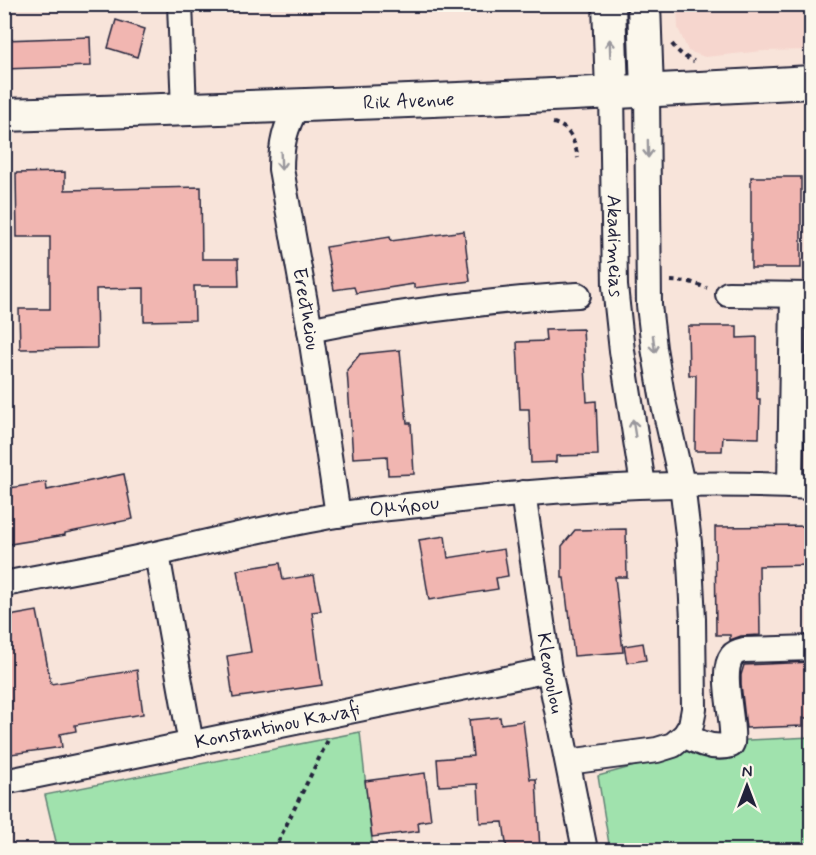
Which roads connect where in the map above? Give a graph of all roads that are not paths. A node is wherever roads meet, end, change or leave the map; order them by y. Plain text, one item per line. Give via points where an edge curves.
1 (180, 4) edge
2 (609, 4) edge
3 (644, 4) edge
4 (812, 82) edge
5 (646, 91) junction
6 (612, 92) junction
7 (297, 106) junction
8 (184, 110) junction
9 (4, 115) edge
10 (728, 294) road end
11 (579, 295) dead end
12 (802, 295) edge
13 (310, 330) junction
14 (682, 484) junction
15 (644, 485) junction
16 (801, 486) edge
17 (523, 493) junction
18 (338, 515) junction
19 (157, 554) junction
20 (4, 584) edge
21 (812, 648) edge
22 (549, 670) junction
23 (685, 735) junction
24 (191, 744) junction
25 (568, 762) junction
26 (4, 782) edge
27 (585, 850) edge

1 - 8 street
6 -> 2 main road, Akadimeias
3 - 5 main road, Akadimeias
4 - 5 main road, Rik Avenue
5 - 6 main road, Rik Avenue
5 -> 14 street, Akadimeias via 649,305 663,400
6 - 7 main road, Rik Avenue
15 -> 6 street, Akadimeias via 615,286
7 - 8 main road, Rik Avenue
7 -> 13 street, Erectheiou via 281,149 281,169
8 - 9 main road, Rik Avenue
10 - 12 street
11 - 13 street via 426,310
12 - 16 street
13 - 18 street, Erectheiou
14 - 15 street, Ομήρου
14 - 16 street, Ομήρου
14 - 23 street, Akadimeias via 690,543 693,619 694,709
15 - 17 street, Ομήρου
17 - 18 street, Ομήρου
17 - 22 street, Kleovoulou
18 - 19 street, Ομήρου
19 - 20 street, Ομήρου
19 - 24 street
21 - 23 street via 736,652 727,671 732,743 722,748 698,743
22 - 24 street, Konstantinou Kavafi
22 - 25 street, Kleovoulou
23 - 25 street via 673,745 657,750
24 - 26 street, Konstantinou Kavafi
25 - 27 street, Kleovoulou

